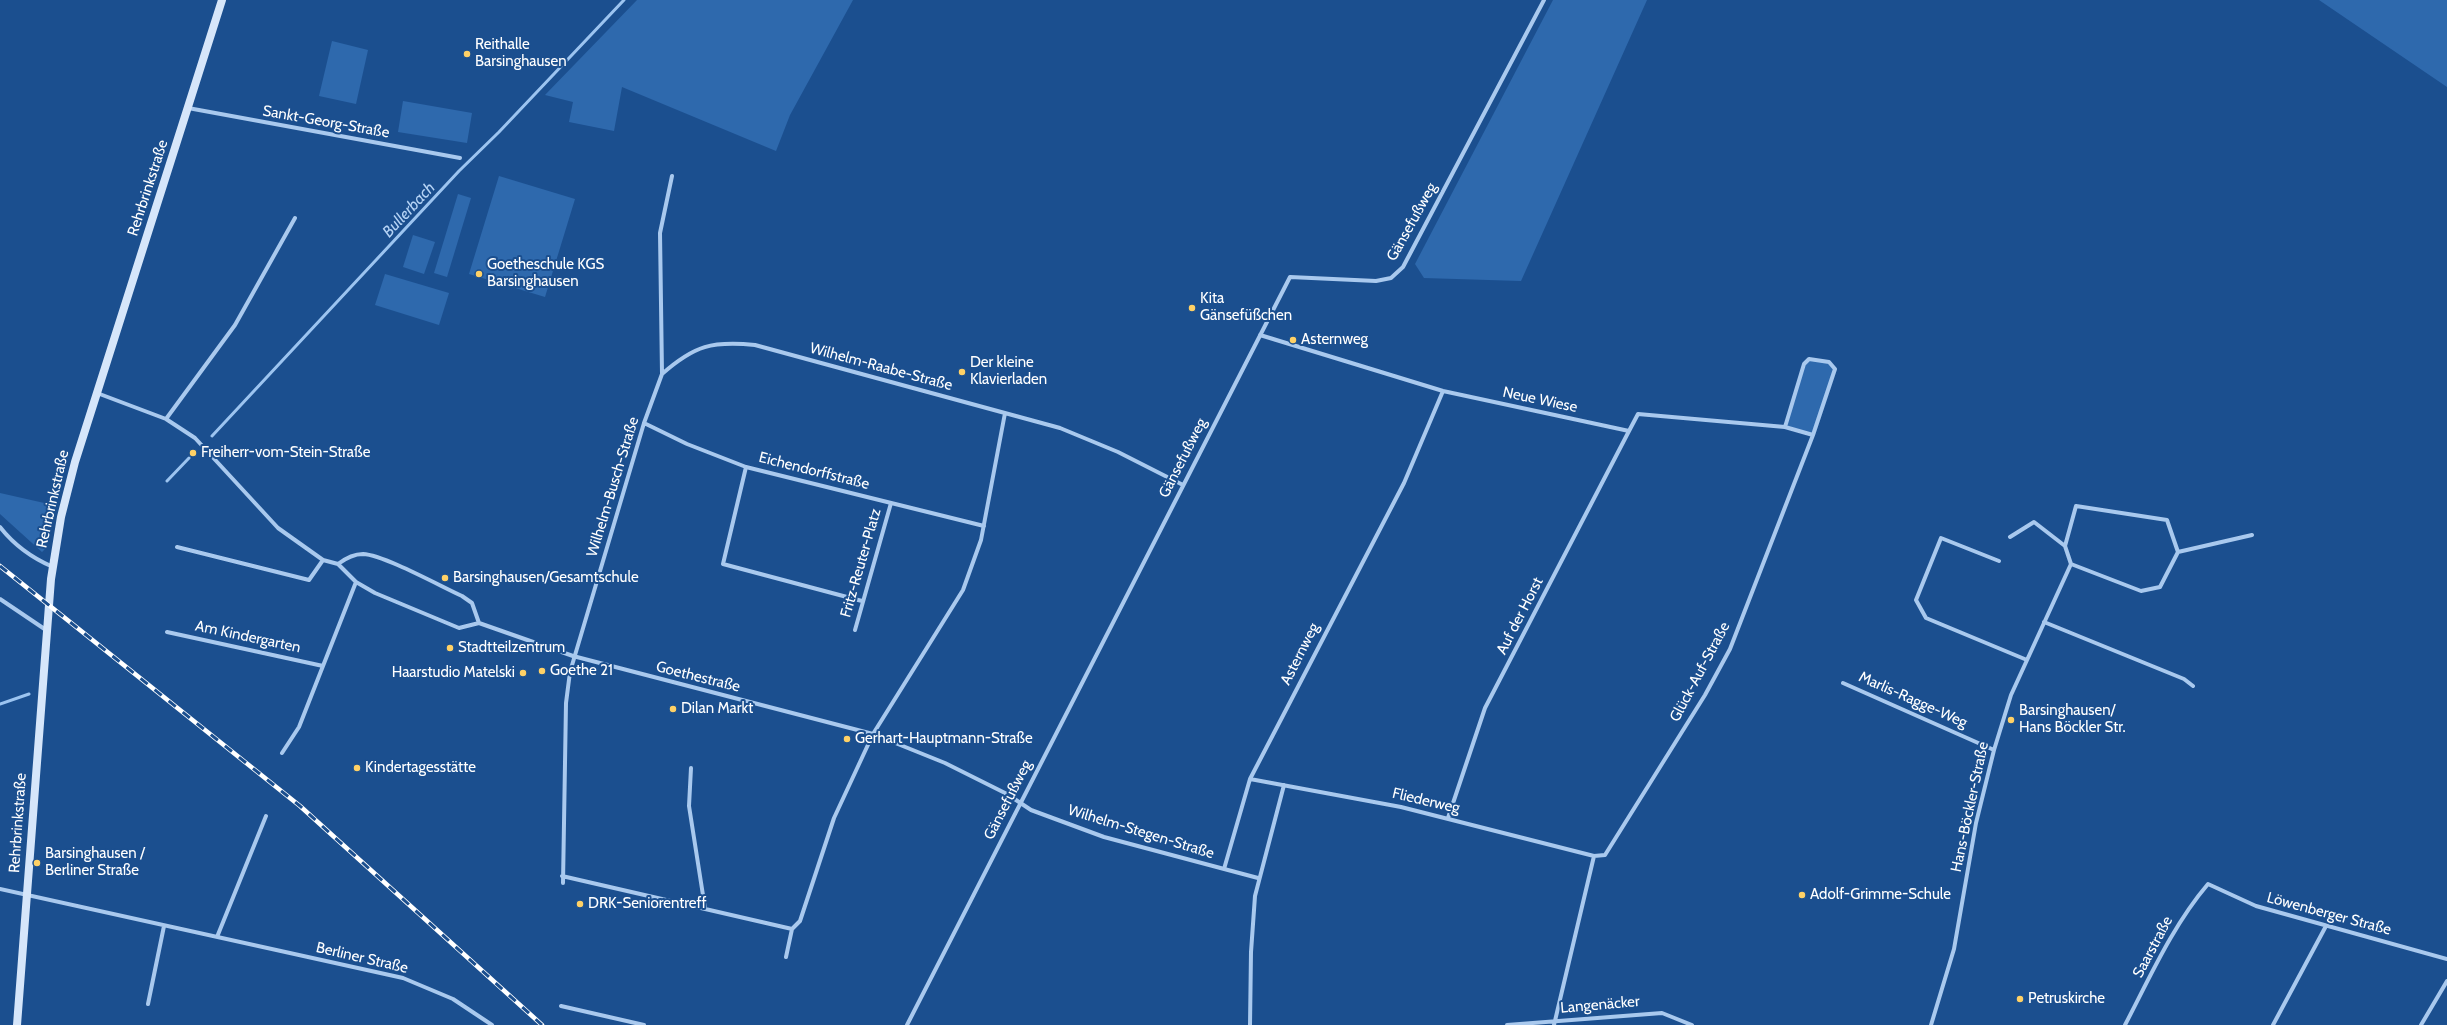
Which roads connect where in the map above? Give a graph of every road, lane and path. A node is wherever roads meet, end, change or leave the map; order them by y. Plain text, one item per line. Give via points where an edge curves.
1 (222, 0) edge
2 (1544, 0) edge
3 (188, 108) junction
4 (460, 158) dead end
5 (672, 176) dead end
6 (295, 218) dead end
7 (1260, 335) junction
8 (662, 374) junction
9 (1443, 391) junction
10 (97, 393) junction
11 (1005, 413) junction
12 (166, 419) junction
13 (644, 423) junction
14 (1785, 427) junction
15 (1629, 431) junction
16 (1813, 434) junction
17 (746, 467) junction
18 (1182, 485) junction
19 (891, 503) junction
20 (984, 526) junction
21 (0, 528) edge
22 (2252, 535) dead end
23 (2010, 536) dead end
24 (2065, 546) junction
25 (177, 547) dead end
26 (2178, 552) junction
27 (323, 560) junction
28 (1999, 561) dead end
29 (338, 564) junction
30 (2071, 564) junction
31 (53, 566) junction
32 (356, 582) junction
33 (0, 599) edge
34 (862, 601) junction
35 (2044, 622) junction
36 (479, 623) junction
37 (47, 630) junction
38 (855, 630) dead end
39 (167, 632) dead end
40 (573, 656) junction
41 (2027, 660) junction
42 (323, 666) junction
43 (1844, 683) dead end
44 (2193, 686) dead end
45 (872, 734) junction
46 (1994, 750) junction
47 (282, 752) dead end
48 (691, 768) dead end
49 (1250, 779) junction
50 (1284, 785) junction
51 (1020, 803) junction
52 (266, 816) dead end
53 (1448, 818) junction
54 (1594, 856) junction
55 (1224, 869) junction
56 (562, 876) junction
57 (1258, 878) junction
58 (563, 883) dead end
59 (2208, 884) joint
60 (0, 889) edge
61 (27, 896) junction
62 (705, 908) junction
63 (164, 926) junction
64 (2326, 926) junction
65 (792, 929) junction
66 (217, 937) junction
67 (786, 957) dead end
68 (2447, 960) edge
69 (2447, 981) edge
70 (148, 1004) dead end
71 (561, 1006) dead end
72 (1554, 1023) edge
73 (17, 1025) edge
74 (492, 1025) edge
75 (644, 1025) edge
76 (907, 1025) edge
77 (1250, 1025) edge
78 (1507, 1025) edge
79 (1692, 1025) edge
80 (1931, 1025) edge
81 (2126, 1025) edge
82 (2273, 1025) edge
83 (2421, 1025) edge

1 - 3 main road, Rehrbrinkstraße
2 - 7 street, Gänsefußweg via 1403,267 1391,278 1376,282 1290,277
3 - 4 street, Sankt-Georg-Straße
3 - 10 main road, Rehrbrinkstraße
5 - 8 street, Wilhelm-Busch-Straße via 660,233
6 - 12 street via 235,325
7 - 9 street, Neue Wiese
7 - 18 street, Gänsefußweg
8 - 11 street, Wilhelm-Raabe-Straße via 683,355 707,346 732,343 755,345
8 - 13 street, Wilhelm-Busch-Straße
9 - 15 street, Neue Wiese
9 - 49 street, Asternweg via 1404,483
10 - 12 street
10 - 31 main road, Rehrbrinkstraße via 67,489
11 - 18 street, Wilhelm-Raabe-Straße via 1067,431 1118,452
11 - 20 street
12 - 27 street via 196,438 278,528
13 - 17 street, Eichendorffstraße via 686,444
13 - 40 street, Wilhelm-Busch-Straße
14 - 15 street via 1638,414
14 - 16 street
14 - 16 street, Glück-Auf-Straße via 1804,364 1809,359 1829,362 1835,370
15 - 53 street, Auf der Horst via 1485,708
16 - 54 street, Glück-Auf-Straße via 1730,649 1705,695 1605,855
17 - 19 street, Eichendorffstraße
17 - 34 street via 724,564
18 - 51 street, Gänsefußweg
19 - 20 street, Eichendorffstraße
19 - 34 street, Fritz-Reuter-Platz
20 - 45 street via 963,590 936,637
21 - 31 street via 8,538 37,560
22 - 26 street
23 - 24 street via 2034,522
24 - 26 street via 2076,506 2167,520
24 - 30 street
25 - 27 street via 309,580
26 - 30 street via 2160,587 2141,591
27 - 29 street
28 - 41 street via 1941,538 1916,600 1926,618
29 - 32 street
29 - 36 street via 349,556 372,556 462,596 472,603
30 - 35 street, Hans-Böckler-Straße
31 - 37 main road, Rehrbrinkstraße
32 - 36 street via 375,593 459,628
32 - 42 street
33 - 37 street
34 - 38 street, Fritz-Reuter-Platz
35 - 41 street, Hans-Böckler-Straße
35 - 44 street via 2184,679
36 - 40 street, Goethestraße
37 - 61 main road, Rehrbrinkstraße
39 - 42 street, Am Kindergarten
40 - 45 street, Goethestraße
40 - 56 street, Wilhelm-Busch-Straße via 566,703
41 - 46 street, Hans-Böckler-Straße via 2012,695
42 - 47 street via 299,727
43 - 46 street, Marlis-Ragge-Weg
45 - 51 street, Goethestraße via 945,763
45 - 65 street via 834,818 800,921
46 - 80 street, Hans-Böckler-Straße via 1976,823 1954,949
48 - 62 street via 689,806
49 - 50 street, Fliederweg
49 - 55 street, Asternweg
50 - 53 street, Fliederweg
50 - 57 street
51 - 55 street, Wilhelm-Stegen-Straße via 1031,810 1104,837
51 - 76 street, Gänsefußweg
52 - 66 street
53 - 54 street, Fliederweg
54 - 72 street
55 - 57 street, Wilhelm-Stegen-Straße
56 - 58 street, Wilhelm-Busch-Straße
56 - 62 street
57 - 77 street via 1250,952
59 - 64 street, Löwenberger Straße via 2256,906
59 - 81 street, Saarstraße via 2190,905 2178,925
60 - 61 street, Berliner Straße
61 - 63 street, Berliner Straße
61 - 73 main road, Rehrbrinkstraße
62 - 65 street
63 - 66 street, Berliner Straße
63 - 70 street
64 - 68 street, Löwenberger Straße
64 - 82 street
65 - 67 street
66 - 74 street, Berliner Straße via 403,978 453,998
69 - 83 street
71 - 75 street
72 - 78 street, Langenäcker
72 - 79 street, Langenäcker via 1662,1013

